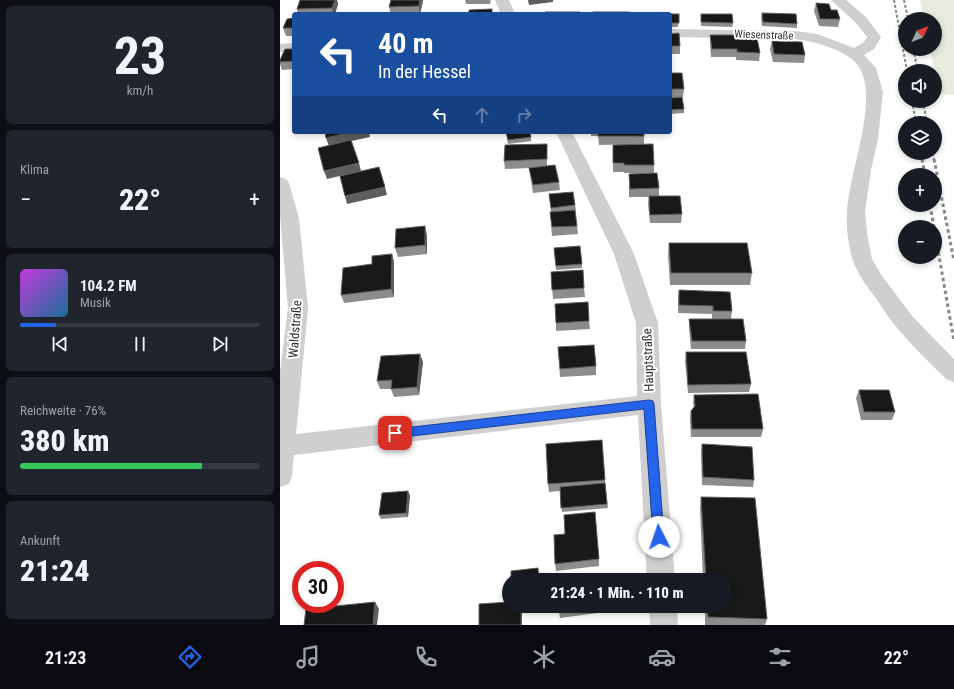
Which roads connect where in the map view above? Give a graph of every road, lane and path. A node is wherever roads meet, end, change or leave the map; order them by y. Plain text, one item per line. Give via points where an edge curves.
1 (502, 0) edge
2 (838, 0) edge
3 (507, 12) edge
4 (672, 33) edge
5 (292, 47) edge
6 (280, 48) edge
7 (854, 54) junction
8 (565, 134) edge
9 (280, 183) edge
10 (954, 374) edge
11 (649, 404) junction
12 (284, 446) junction
13 (280, 476) edge
14 (661, 573) edge
15 (663, 613) edge
16 (664, 625) edge

1 - 3 street
2 - 7 street via 861,20 874,36 872,43
4 - 7 street, Wiesenstraße via 812,37
5 - 6 street
7 - 10 street, Wiesenstraße via 868,68 875,92 870,139 862,170 856,212 862,259 874,281 906,323
8 - 11 street, Hauptstraße via 624,254 647,323
9 - 12 street, Waldstraße via 290,218 298,308
11 - 12 street
11 - 14 street, Hauptstraße
12 - 13 street, Waldstraße
15 - 16 street

